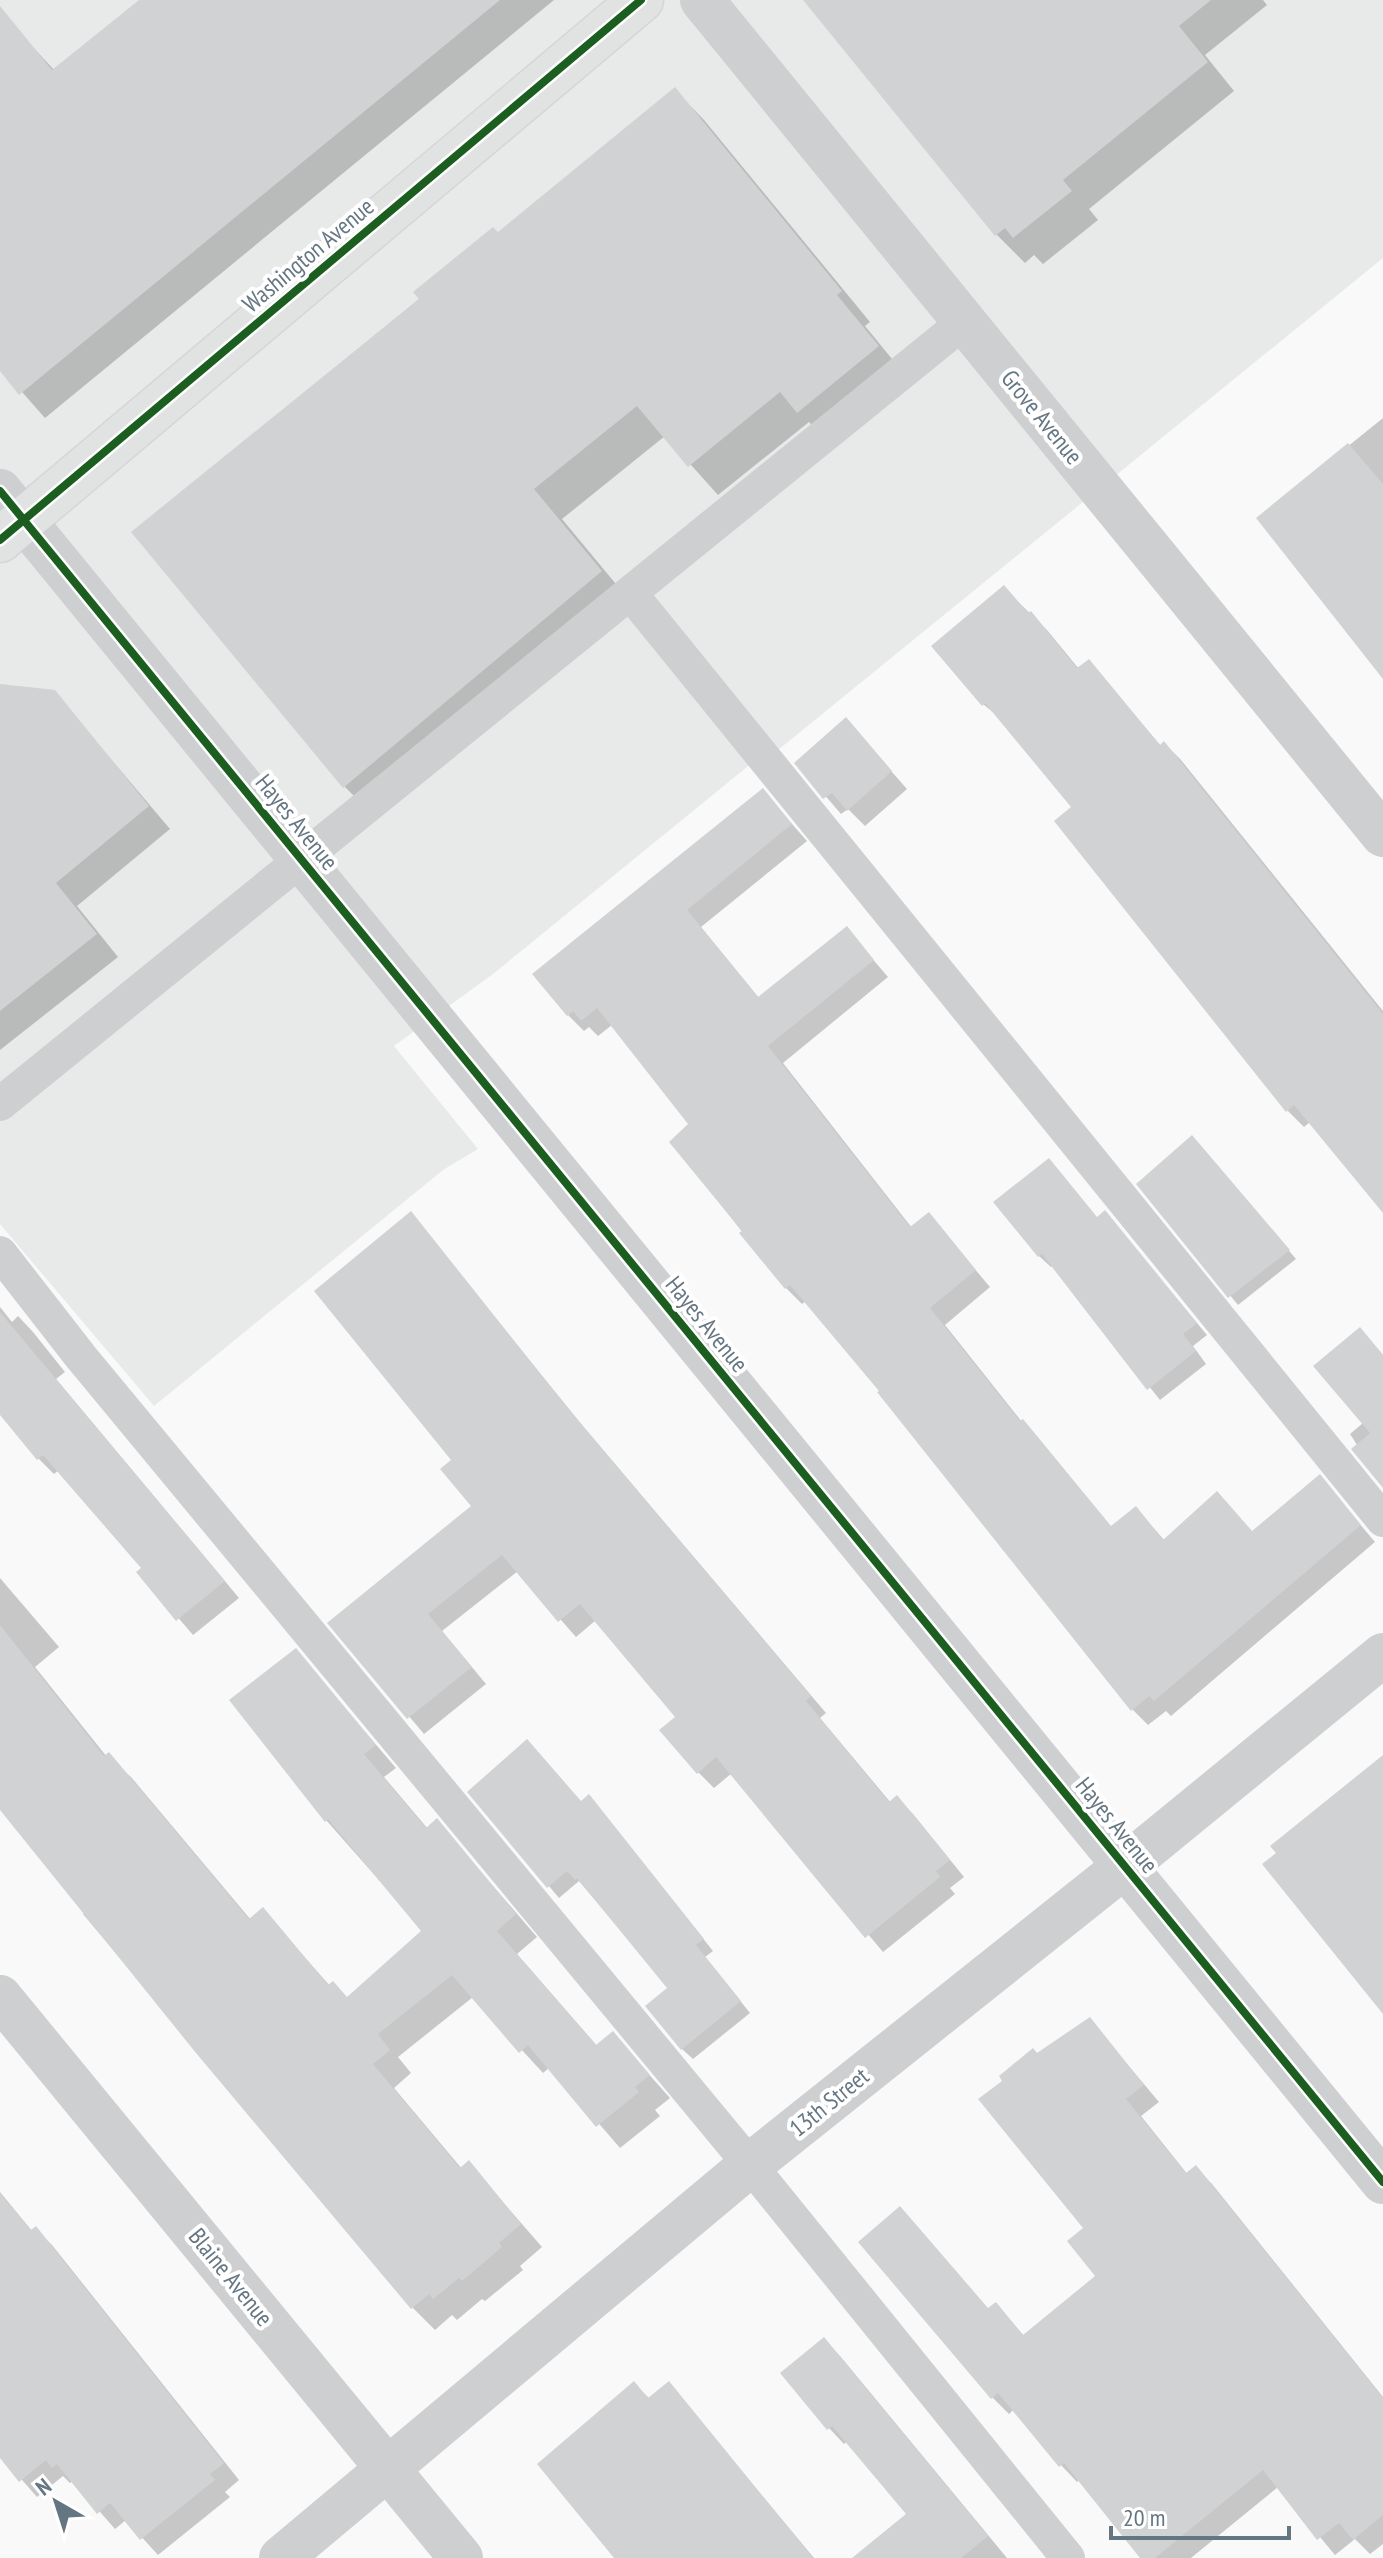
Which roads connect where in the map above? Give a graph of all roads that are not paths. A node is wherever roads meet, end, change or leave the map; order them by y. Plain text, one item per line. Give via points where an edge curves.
1 (641, 0) edge
2 (702, 0) edge
3 (964, 322) junction
4 (8, 517) edge
5 (631, 594) junction
6 (1383, 835) edge
7 (303, 862) junction
8 (0, 1104) edge
9 (0, 1253) edge
10 (1383, 1520) edge
11 (1383, 1655) edge
12 (1125, 1866) junction
13 (0, 1997) edge
14 (750, 2165) junction
15 (1383, 2182) edge
16 (389, 2470) junction
17 (281, 2558) edge
18 (461, 2558) edge
19 (1068, 2558) edge

1 - 4 main road, Washington Avenue
2 - 3 street, Grove Avenue
3 - 5 lane
3 - 6 street, Grove Avenue
4 - 7 street, Hayes Avenue
5 - 7 lane
5 - 10 lane
7 - 8 lane
7 - 12 street, Hayes Avenue
9 - 14 lane
11 - 12 street, 13th Street
12 - 14 street, 13th Street
12 - 15 street, Hayes Avenue
13 - 16 street, Blaine Avenue
14 - 16 street, 13th Street
14 - 19 lane
16 - 17 street, 13th Street
16 - 18 street, Blaine Avenue

